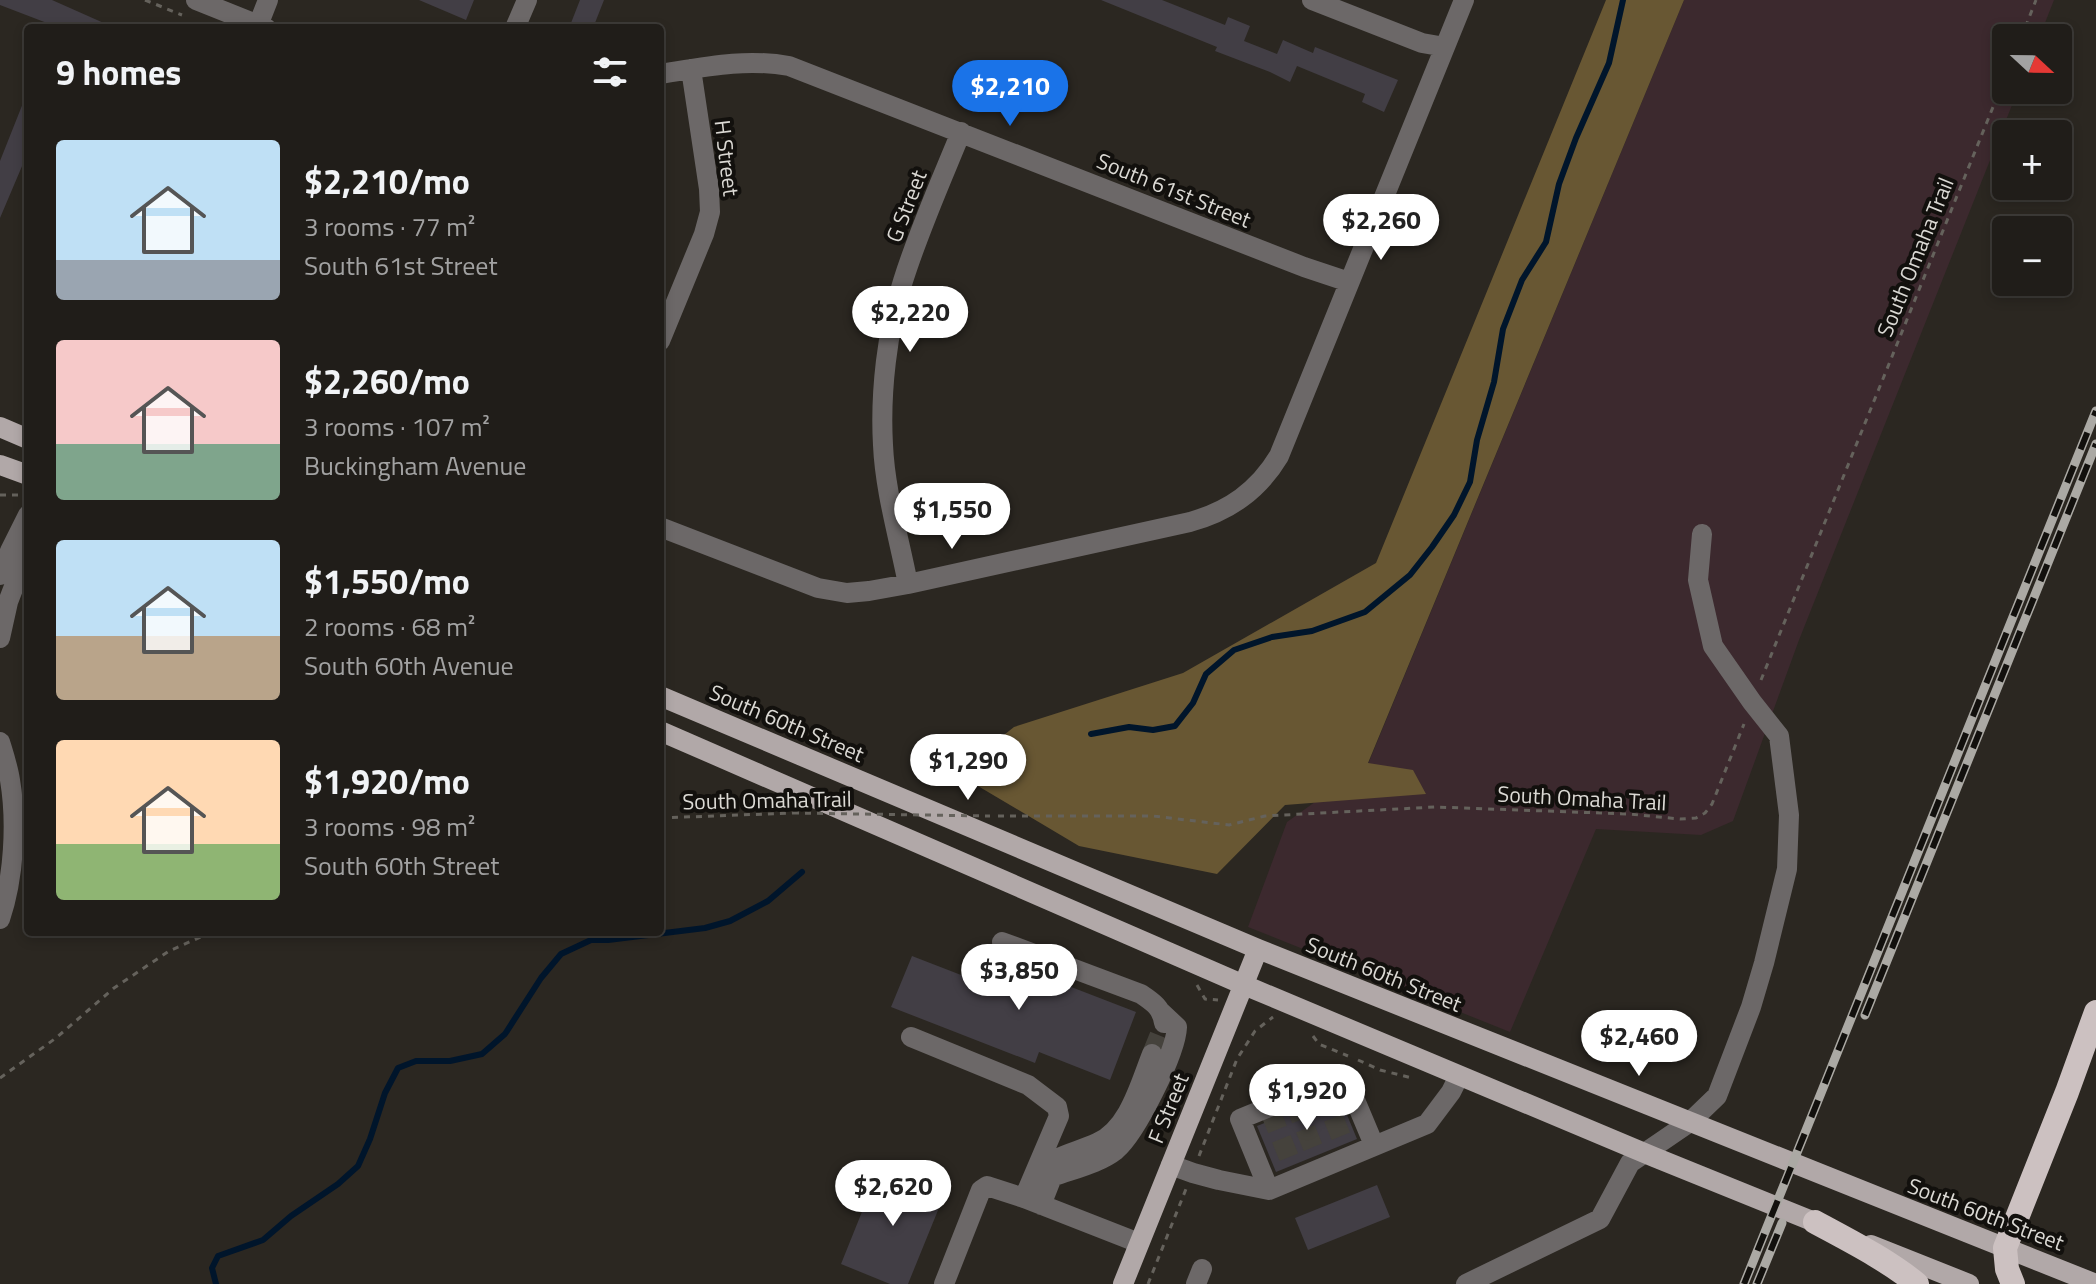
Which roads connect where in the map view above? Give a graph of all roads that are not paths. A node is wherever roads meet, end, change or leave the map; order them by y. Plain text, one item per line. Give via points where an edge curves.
1 (196, 0) edge
2 (268, 0) edge
3 (527, 0) edge
4 (1312, 0) edge
5 (1464, 0) edge
6 (253, 24) edge
7 (261, 24) edge
8 (517, 24) edge
9 (1445, 47) junction
10 (691, 69) junction
11 (664, 73) edge
12 (961, 132) junction
13 (1349, 282) junction
14 (664, 331) edge
15 (0, 427) edge
16 (24, 437) edge
17 (0, 465) edge
18 (24, 474) edge
19 (24, 523) edge
20 (664, 529) edge
21 (1702, 534) dead end
22 (24, 560) edge
23 (0, 575) edge
24 (908, 584) junction
25 (0, 638) edge
26 (664, 698) edge
27 (664, 733) edge
28 (0, 742) edge
29 (0, 919) edge
30 (1002, 942) dead end
31 (1258, 949) junction
32 (1244, 985) junction
33 (2096, 1012) edge
34 (911, 1037) dead end
35 (1152, 1054) tunnel mouth
36 (1459, 1076) junction
37 (1148, 1085) junction
38 (1690, 1122) junction
39 (1374, 1145) junction
40 (1643, 1153) junction
41 (1171, 1165) junction
42 (1036, 1173) junction
43 (1269, 1190) junction
44 (1032, 1202) junction
45 (1815, 1222) junction
46 (1139, 1243) junction
47 (2005, 1248) junction
48 (944, 1284) edge
49 (1123, 1284) edge
50 (1466, 1284) edge
51 (1917, 1284) edge
52 (1969, 1284) edge
53 (2013, 1284) edge
54 (2096, 1284) edge

1 - 6 street
2 - 7 street
3 - 8 street
4 - 9 street
5 - 9 street
9 - 13 street
10 - 11 street, South 61st Street
10 - 12 street, South 61st Street via 747,62 789,66
10 - 14 street, H Street via 710,212
12 - 13 street, South 61st Street
12 - 24 street, G Street via 903,281 887,356 883,445
13 - 24 street via 1279,456 1251,492 1190,522
15 - 16 main road
17 - 18 main road
19 - 23 street
20 - 24 street via 818,588 847,593
21 - 38 street via 1698,580 1713,646 1779,736 1789,815 1787,869 1746,1022 1717,1096
22 - 25 street
26 - 31 main road, South 60th Street
27 - 32 main road
28 - 29 street via 10,779 13,838
30 - 37 street via 1141,994 1155,1004 1162,1019 1177,1027 1177,1038
31 - 32 main road, F Street
31 - 38 main road, South 60th Street
32 - 36 main road
32 - 41 main road, F Street
33 - 47 highway
34 - 42 street via 1028,1085 1057,1107 1059,1116
35 - 37 street
36 - 39 street via 1427,1124
36 - 40 main road
37 - 42 street via 1115,1131
37 - 44 street via 1127,1139 1114,1152 1052,1177
38 - 40 street
38 - 47 main road, South 60th Street
39 - 43 street via 1319,1161
39 - 43 street via 1345,1076 1240,1119
40 - 45 main road
40 - 50 street via 1630,1163 1600,1219
41 - 43 street
41 - 46 main road, F Street
42 - 44 street
44 - 46 street
44 - 48 street via 987,1186 981,1190
45 - 51 highway
45 - 52 main road
46 - 49 main road, F Street
47 - 53 highway
47 - 54 main road, South 60th Street

